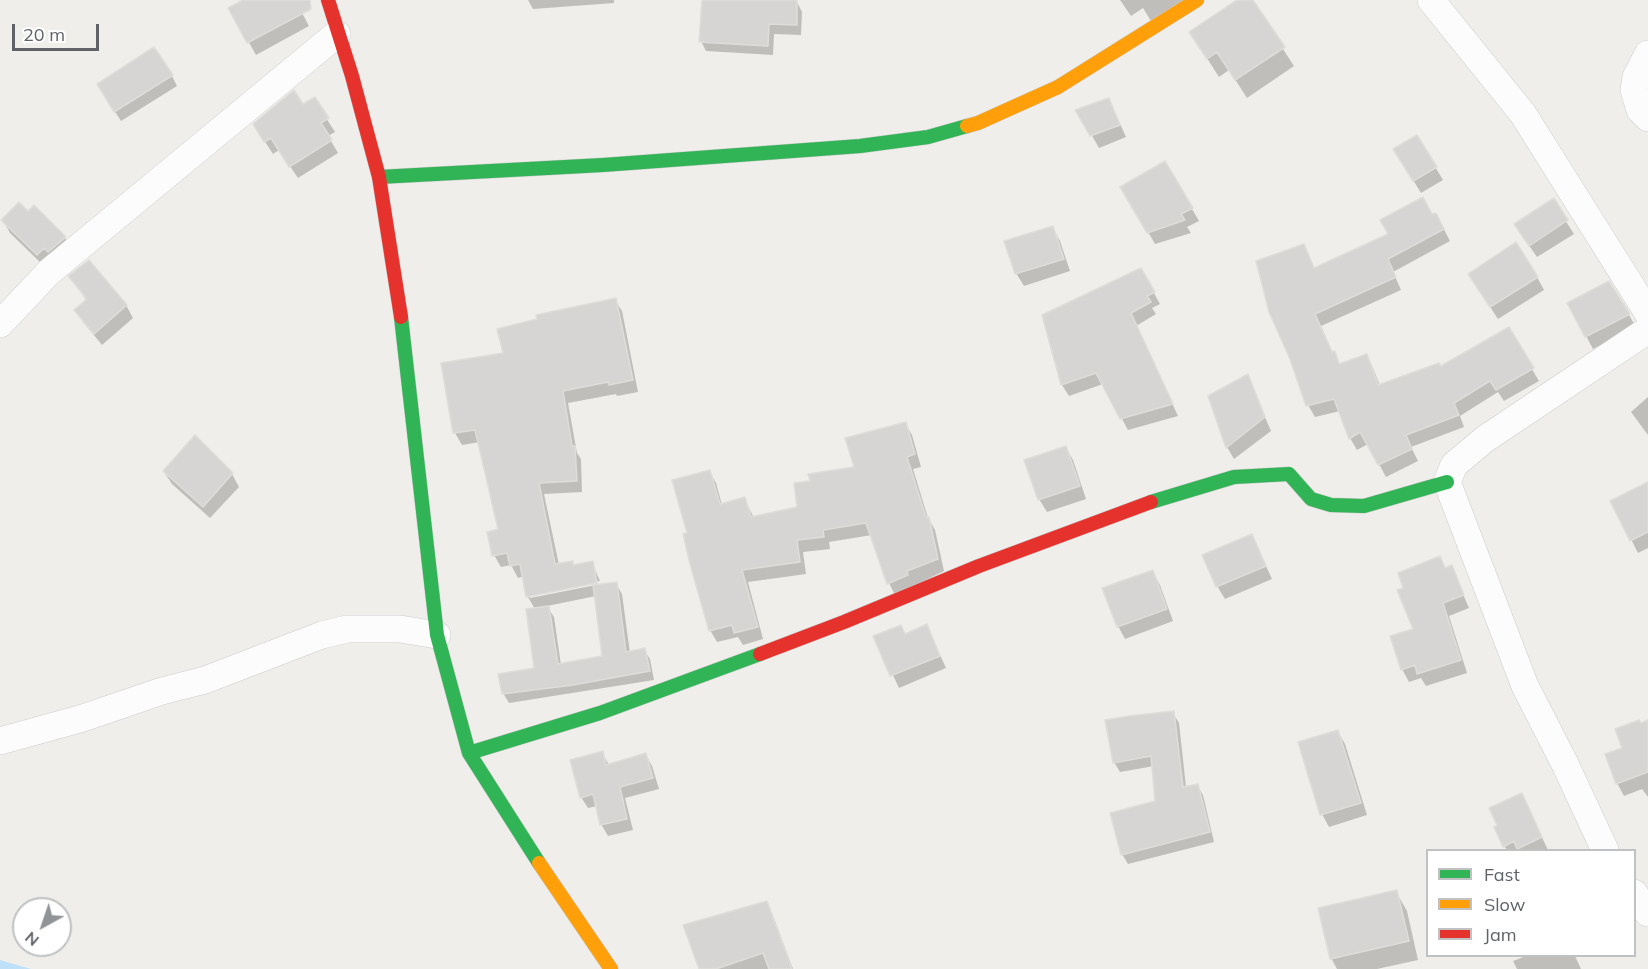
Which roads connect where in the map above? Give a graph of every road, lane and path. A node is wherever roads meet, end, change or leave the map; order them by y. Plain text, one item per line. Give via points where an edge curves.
1 (328, 0) edge
2 (1197, 0) edge
3 (1431, 0) edge
4 (337, 34) junction
5 (1648, 54) edge
6 (1648, 118) edge
7 (379, 177) junction
8 (1648, 314) edge
9 (0, 324) edge
10 (1648, 330) edge
11 (1447, 482) junction
12 (437, 635) junction
13 (0, 741) edge
14 (469, 753) junction
15 (1605, 849) edge
16 (1636, 894) edge
17 (1648, 913) edge
18 (611, 969) edge

1 - 4 street
2 - 7 street via 1058,87 978,123 928,137 860,146 603,165
3 - 8 street via 1522,114
4 - 7 street
4 - 9 street via 50,272
5 - 6 street via 1636,76 1634,90 1640,110
7 - 12 street via 405,350
10 - 11 street via 1485,439 1454,465
11 - 14 street via 1364,506 1331,505 1311,499 1289,474 1234,477 1152,502 979,566 678,685
11 - 15 street via 1525,686
12 - 13 street via 400,629 347,629 322,635 205,680
12 - 14 street
14 - 18 street
16 - 17 street

